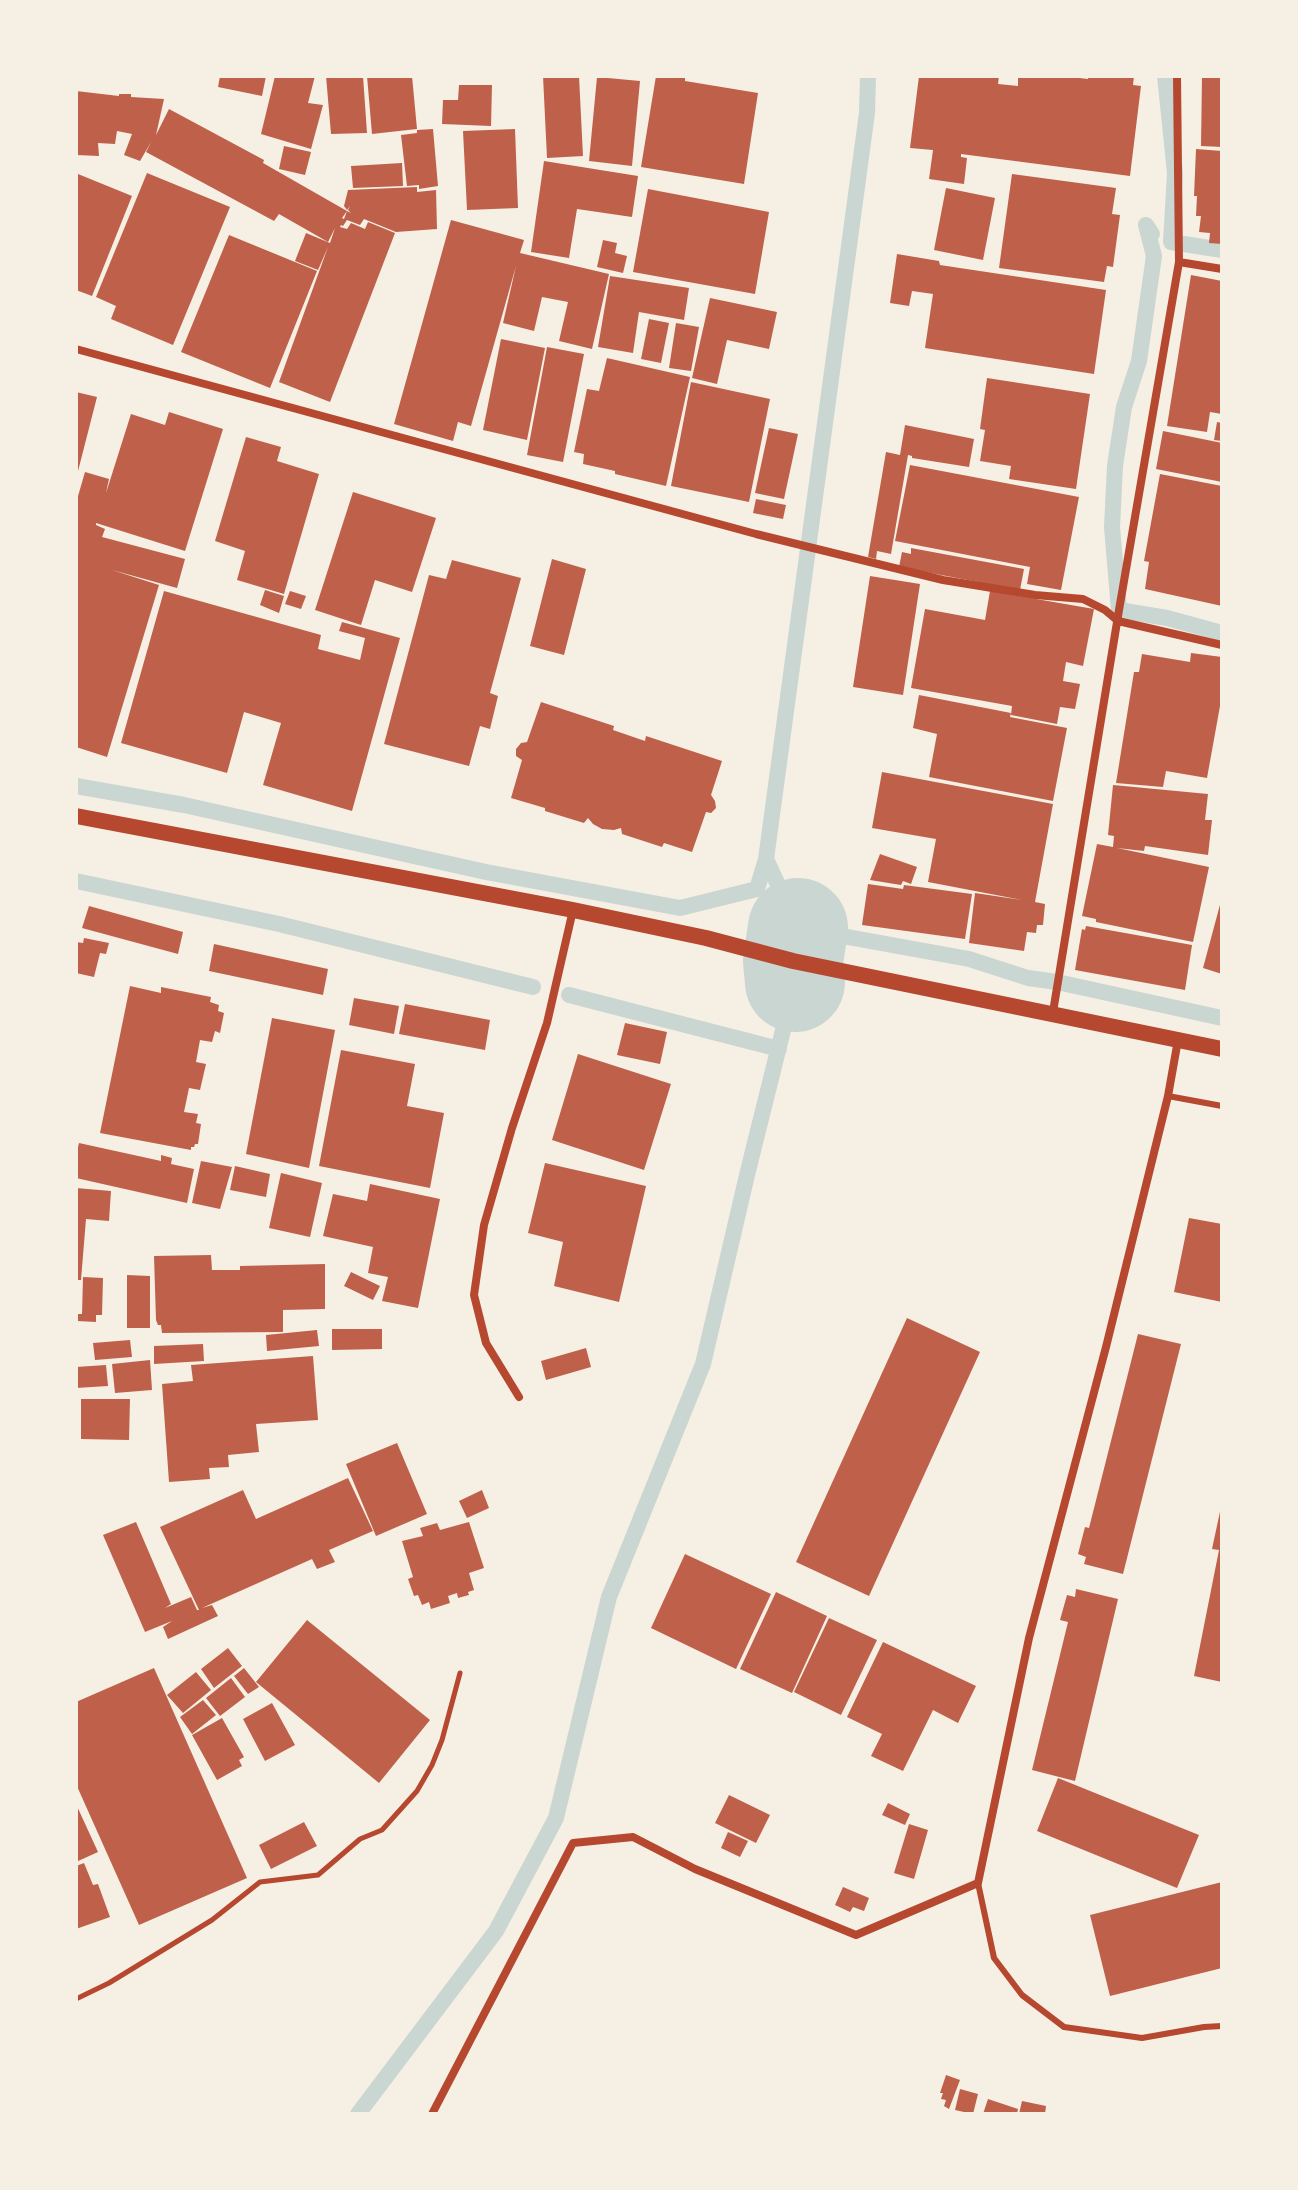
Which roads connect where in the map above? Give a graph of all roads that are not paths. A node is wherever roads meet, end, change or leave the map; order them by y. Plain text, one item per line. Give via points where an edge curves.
1 (1177, 76) edge
2 (1179, 262) junction
3 (1222, 269) edge
4 (76, 349) edge
5 (1118, 621) junction
6 (1222, 645) edge
7 (76, 816) edge
8 (573, 910) junction
9 (1053, 1012) junction
10 (1178, 1040) junction
11 (1222, 1049) edge
12 (1168, 1096) junction
13 (1222, 1106) edge
14 (519, 1397) dead end
15 (978, 1883) junction
16 (1222, 2026) edge
17 (432, 2114) edge

1 - 2 street
2 - 3 street
2 - 5 street
4 - 5 street via 756,534 943,580 1083,599
5 - 6 street
5 - 9 street
7 - 8 main road
8 - 9 main road via 793,961
8 - 14 street via 547,1023 484,1225 474,1295 486,1343
9 - 10 main road
10 - 11 main road
10 - 12 street
12 - 13 lane
12 - 15 street via 1029,1638
15 - 16 lane via 994,1958 1022,1995 1064,2027 1142,2038
15 - 17 street via 856,1935 695,1869 633,1837 573,1843

